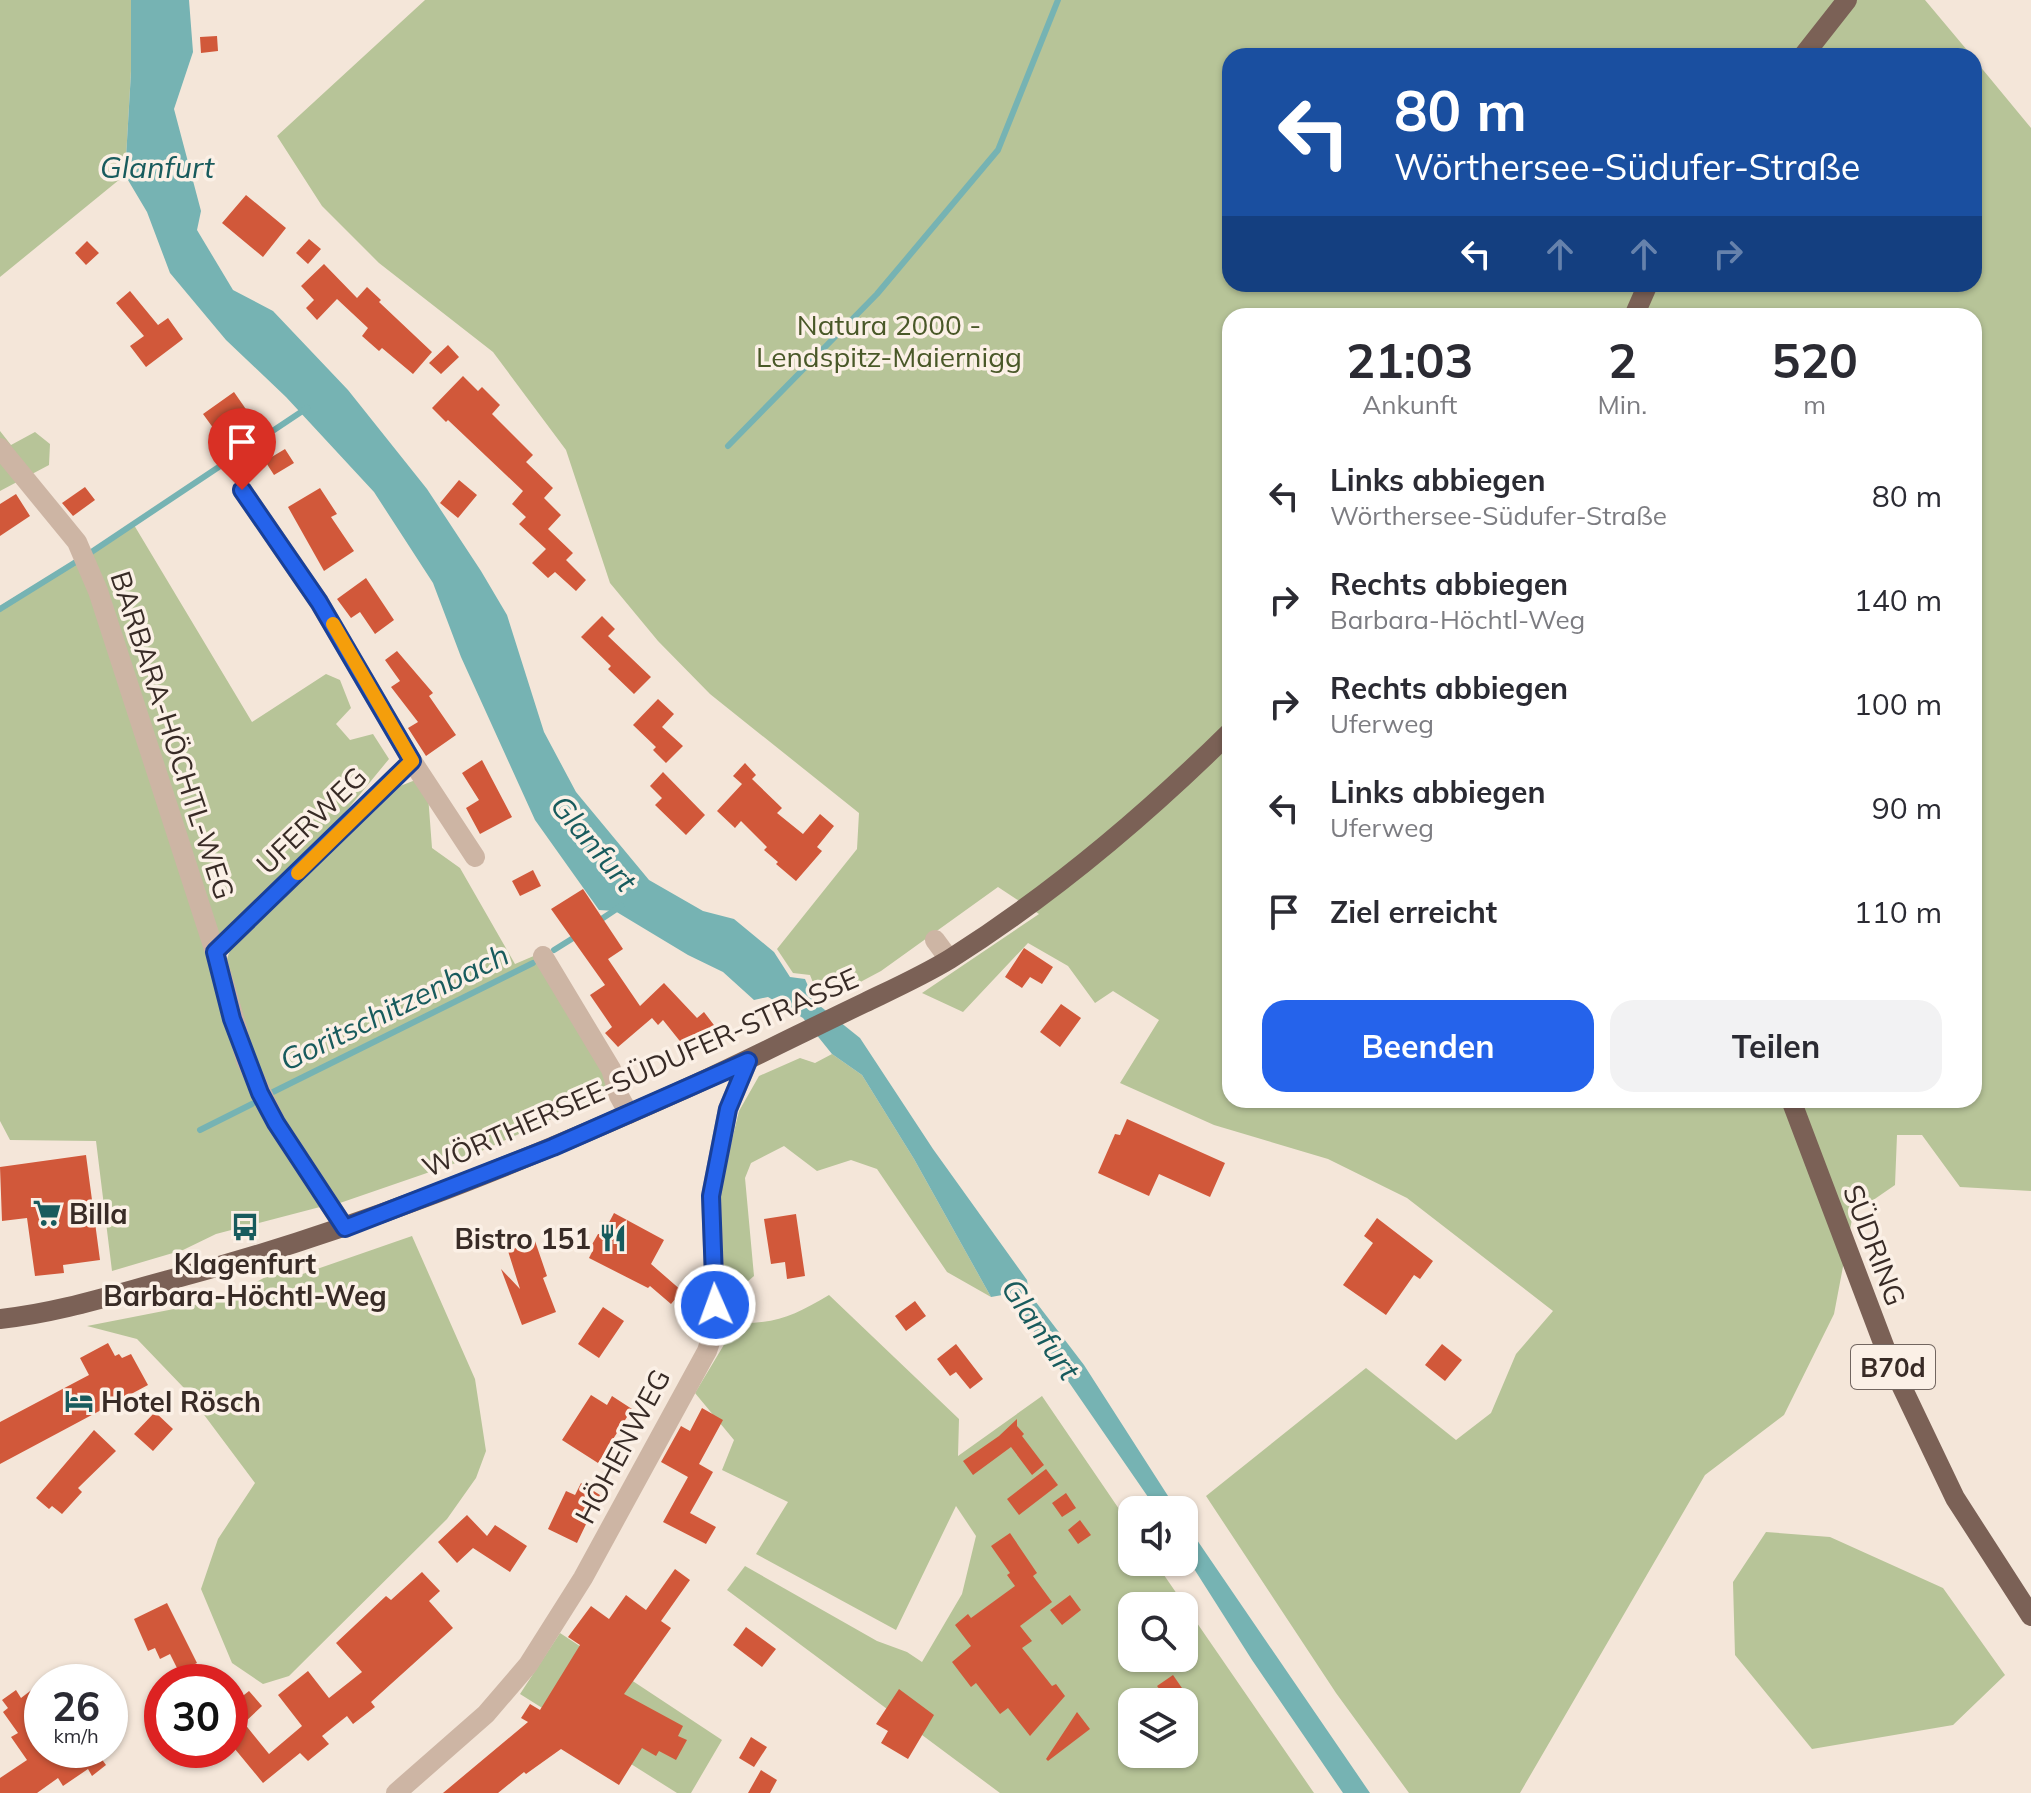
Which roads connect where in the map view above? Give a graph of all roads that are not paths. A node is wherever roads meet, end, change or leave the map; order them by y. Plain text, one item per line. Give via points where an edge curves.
1 (1847, 0) edge
2 (1809, 48) edge
3 (0, 448) edge
4 (242, 490) dead end
5 (1222, 739) edge
6 (412, 761) junction
7 (475, 857) dead end
8 (935, 940) dead end
9 (215, 952) junction
10 (543, 956) dead end
11 (949, 959) junction
12 (748, 1061) junction
13 (1794, 1108) edge
14 (629, 1114) junction
15 (345, 1228) junction
16 (0, 1319) edge
17 (2031, 1616) edge
18 (396, 1793) edge

1 - 2 main road
3 - 9 street, BARBARA-HÖCHTL-WEG via 84,554
4 - 6 street via 319,602
5 - 11 main road, WÖRTHERSEE-SÜDUFER-STRASSE via 1042,897
6 - 7 street
6 - 9 street, UFERWEG
8 - 11 street
9 - 15 street, BARBARA-HÖCHTL-WEG via 260,1093
10 - 14 street via 611,1069
11 - 12 main road, WÖRTHERSEE-SÜDUFER-STRASSE
12 - 14 main road, WÖRTHERSEE-SÜDUFER-STRASSE
12 - 18 street, HÖHENWEG via 728,1109 711,1196 716,1324 707,1351 583,1578 528,1665 486,1714
13 - 17 main road, SÜDRING / B70d via 1891,1364 1955,1498
14 - 15 main road, WÖRTHERSEE-SÜDUFER-STRASSE
15 - 16 main road, WÖRTHERSEE-SÜDUFER-STRASSE via 62,1309

